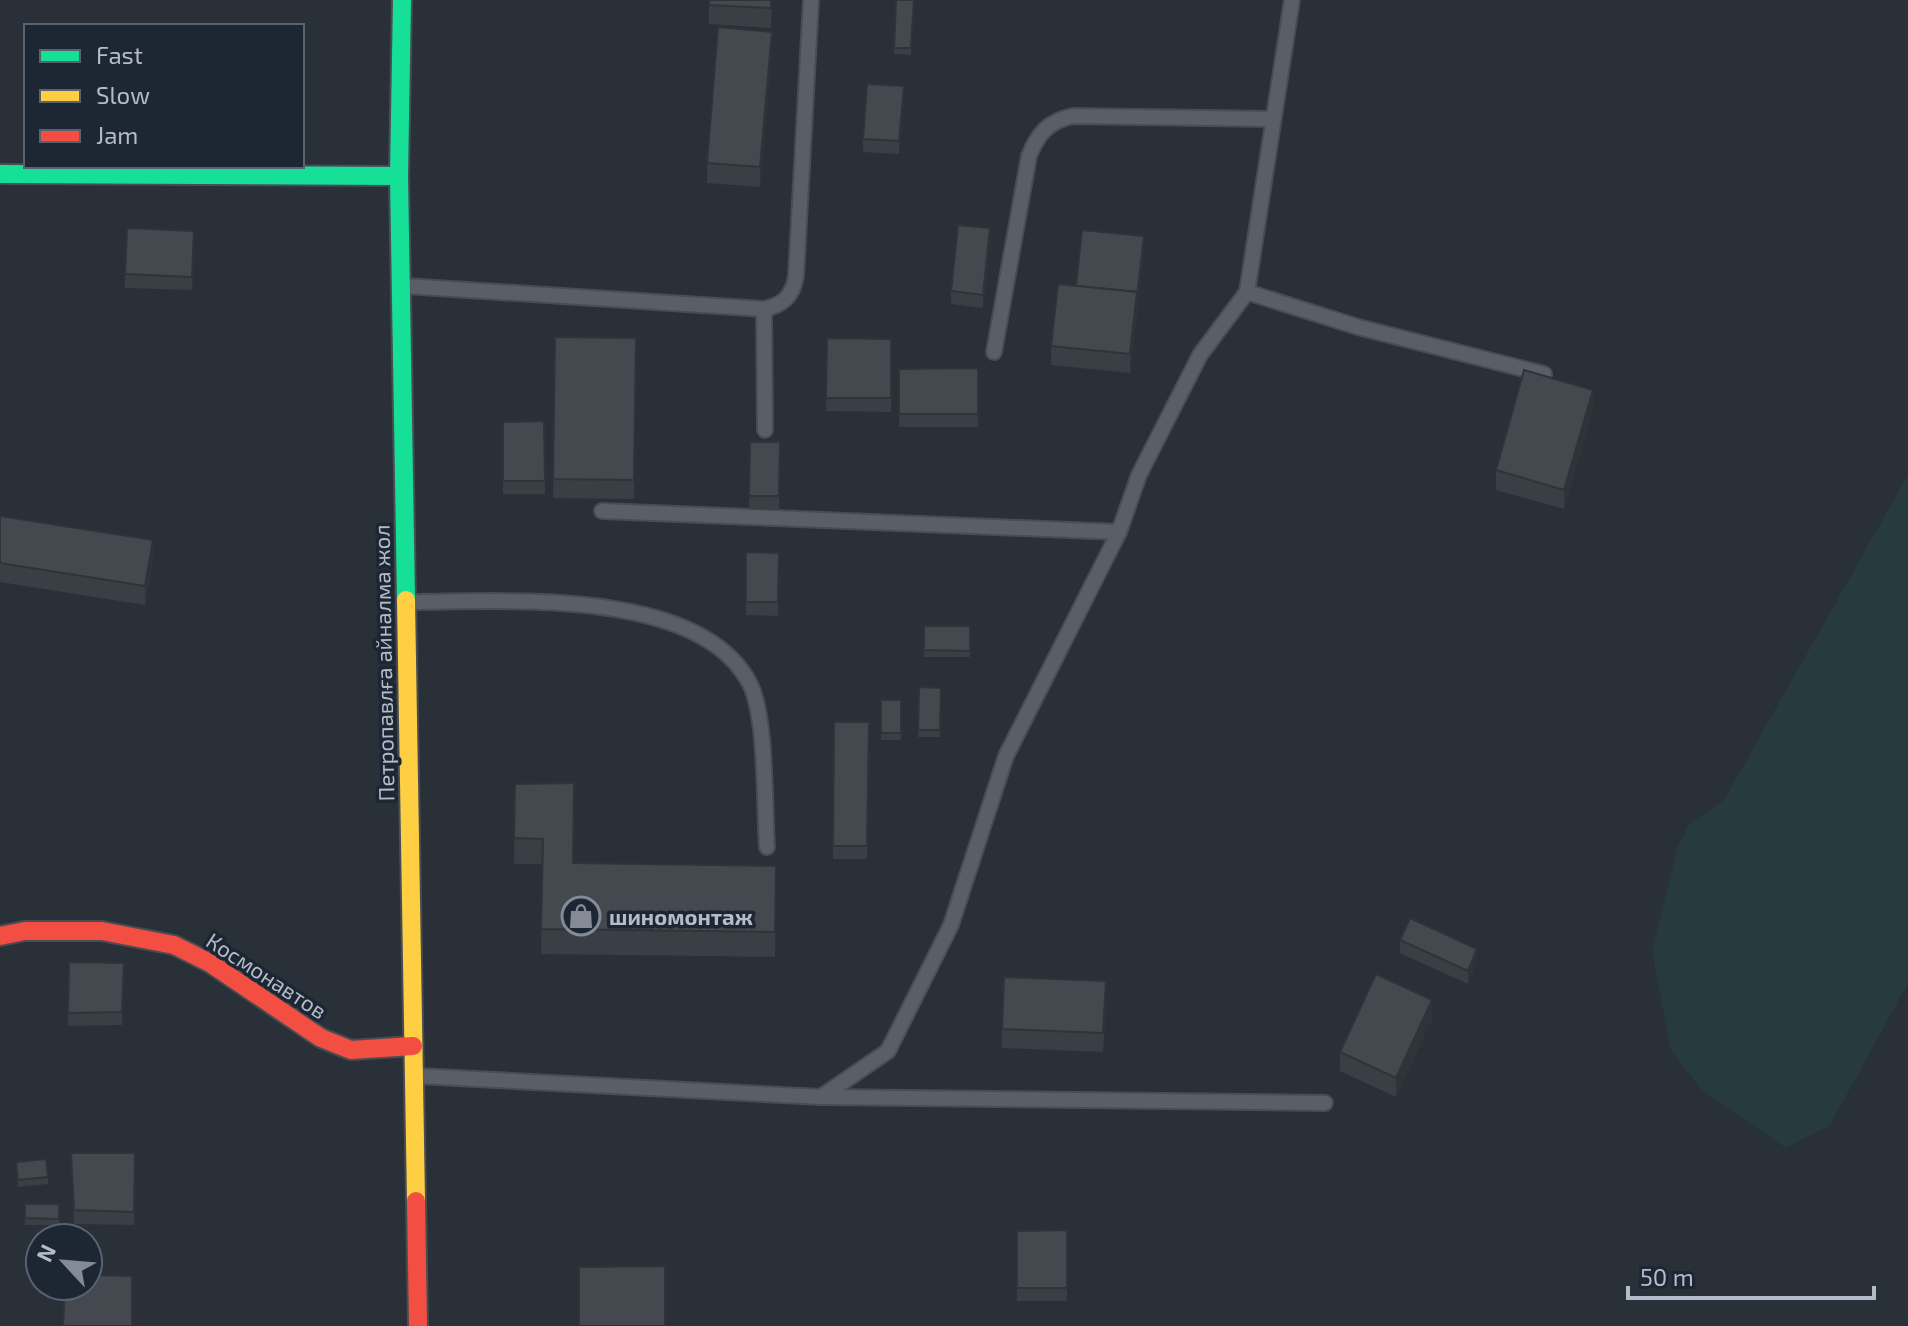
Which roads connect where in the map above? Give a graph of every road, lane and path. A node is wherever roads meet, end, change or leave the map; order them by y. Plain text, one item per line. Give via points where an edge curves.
1 (402, 0) edge
2 (811, 0) edge
3 (1292, 0) edge
4 (1273, 119) junction
5 (0, 174) edge
6 (399, 176) junction
7 (401, 285) junction
8 (1247, 292) junction
9 (764, 309) junction
10 (994, 352) dead end
11 (1544, 374) edge
12 (765, 430) dead end
13 (602, 511) dead end
14 (1119, 532) junction
15 (406, 602) junction
16 (767, 847) dead end
17 (0, 936) edge
18 (413, 1046) junction
19 (413, 1076) junction
20 (821, 1097) junction
21 (1325, 1103) dead end
22 (418, 1326) edge

1 - 6 main road, Петропавлға айналма жол
2 - 9 lane via 796,276 787,299
3 - 4 lane
4 - 8 lane
4 - 10 lane via 1073,116 1044,128 1029,156
5 - 6 main road
6 - 7 main road, Петропавлға айналма жол
7 - 9 lane
7 - 15 main road, Петропавлға айналма жол
8 - 11 lane via 1358,327
8 - 14 lane via 1200,355 1139,475
9 - 12 lane
13 - 14 lane
14 - 20 lane via 1006,756 951,925 888,1051
15 - 16 lane via 572,602 649,616 708,640 734,660 759,710
15 - 18 main road, Петропавлға айналма жол
17 - 18 main road, Космонавтов via 102,931 174,945 210,963 321,1038 351,1050
18 - 19 main road, Петропавлға айналма жол
19 - 20 lane
19 - 22 main road, Петропавлға айналма жол
20 - 21 lane

